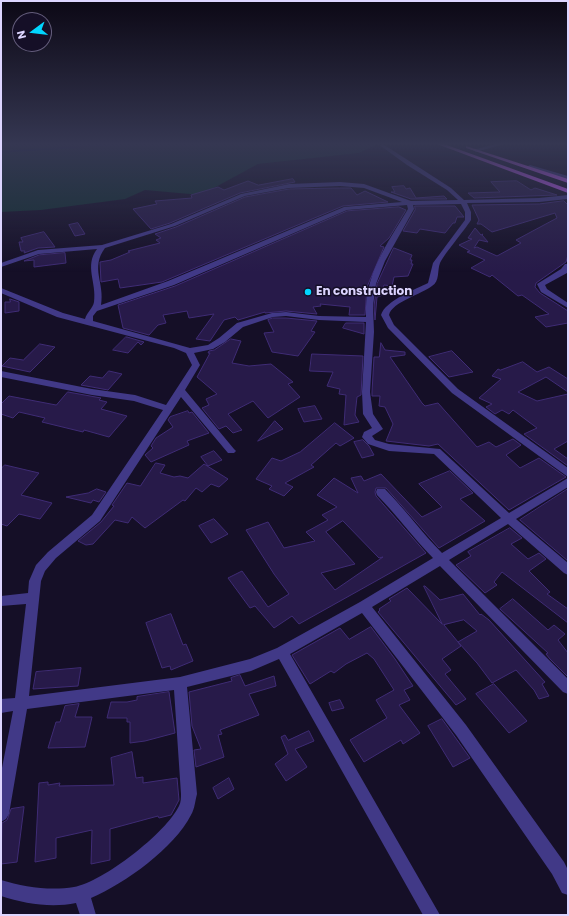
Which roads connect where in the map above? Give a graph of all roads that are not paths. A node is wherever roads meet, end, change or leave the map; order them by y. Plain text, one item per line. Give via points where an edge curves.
1 (285, 187) edge
2 (367, 187) edge
3 (446, 187) edge
4 (544, 187) edge
5 (567, 196) edge
6 (463, 202) junction
7 (410, 203) junction
8 (102, 247) junction
9 (1, 265) edge
10 (568, 266) edge
11 (1, 290) edge
12 (568, 306) edge
13 (96, 309) junction
14 (369, 320) junction
15 (90, 322) junction
16 (189, 351) junction
17 (1, 374) edge
18 (180, 390) junction
19 (168, 409) junction
20 (231, 451) dead end
21 (568, 473) edge
22 (568, 482) edge
23 (380, 492) dead end
24 (509, 519) junction
25 (442, 558) junction
26 (568, 570) edge
27 (33, 598) junction
28 (1, 601) edge
29 (364, 606) junction
30 (282, 652) junction
31 (180, 683) junction
32 (568, 688) edge
33 (20, 703) junction
34 (1, 706) edge
35 (1, 814) edge
36 (568, 887) edge
37 (1, 888) edge
38 (82, 894) junction
39 (88, 915) edge
40 (432, 915) edge

1 - 8 street via 243,195 173,225
2 - 7 street
3 - 6 street
4 - 5 main road
5 - 6 street
6 - 7 street
6 - 21 street via 469,211 468,220 437,263 431,284 395,303 385,315 391,326 454,391
7 - 13 street via 346,208 171,283
7 - 14 street via 411,209 381,261 372,284
8 - 9 street via 44,251
8 - 13 street via 95,254 93,263 98,297
10 - 12 street via 541,284 544,290
11 - 15 street via 60,315
13 - 15 street via 90,314
14 - 16 street via 272,314 240,325 210,347
14 - 24 street via 366,392 368,414 378,429 367,434 369,441 402,449 437,451
15 - 16 street
16 - 18 street via 196,365
17 - 19 street via 135,398
18 - 19 street
18 - 20 street
19 - 27 street via 96,518 40,568
22 - 24 street
23 - 25 street via 400,510 418,536
24 - 25 street
24 - 26 street
25 - 29 street
25 - 32 street
27 - 28 street
27 - 33 street
29 - 30 street
29 - 36 street via 460,730 558,868
30 - 31 street via 251,665
30 - 40 street
31 - 33 street
31 - 38 street via 189,794 186,808 160,842 104,884
33 - 34 street
33 - 35 street
37 - 38 street via 59,897
38 - 39 street

